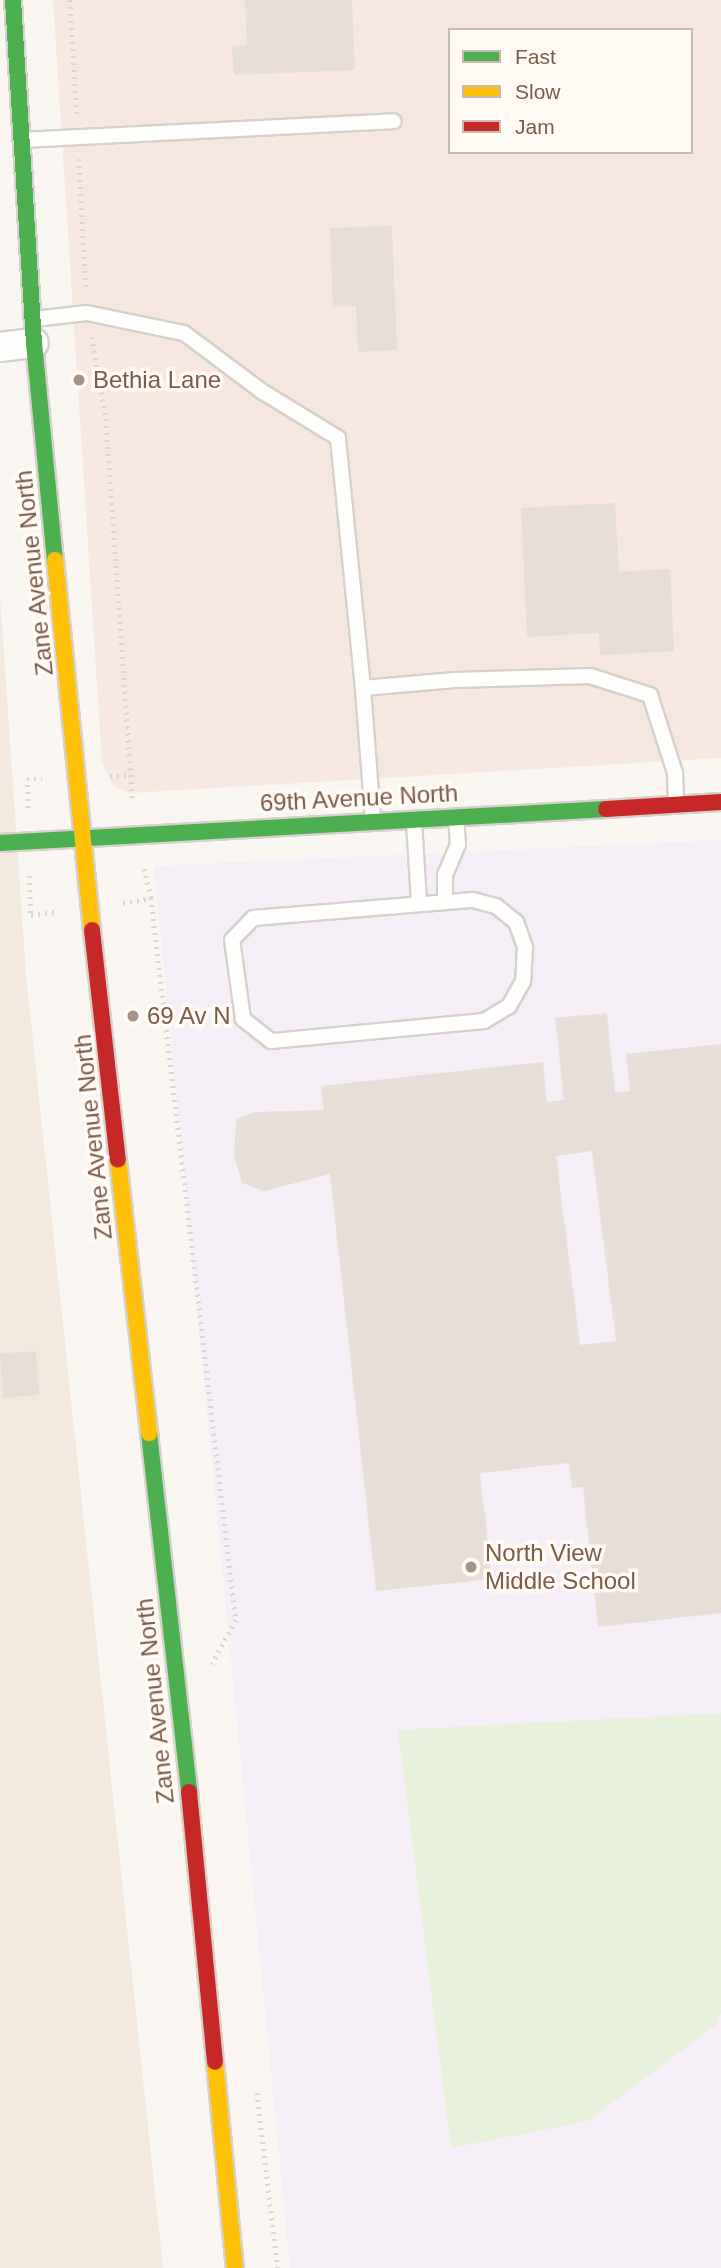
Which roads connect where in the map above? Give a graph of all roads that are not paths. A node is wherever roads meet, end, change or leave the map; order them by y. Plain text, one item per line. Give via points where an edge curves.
1 (13, 0) edge
2 (394, 121) dead end
3 (22, 140) junction
4 (34, 331) junction
5 (0, 347) edge
6 (363, 688) junction
7 (721, 802) edge
8 (676, 804) junction
9 (456, 815) junction
10 (414, 817) junction
11 (373, 818) junction
12 (82, 838) junction
13 (0, 843) edge
14 (445, 902) junction
15 (419, 903) junction
16 (235, 2268) edge

1 - 3 street, Zane Avenue North
2 - 3 lane
3 - 4 street, Zane Avenue North
4 - 5 street
4 - 6 lane via 87,313 184,333 263,393 338,438
4 - 12 street, Zane Avenue North
6 - 8 lane via 590,676 650,695 675,773
6 - 11 lane
7 - 8 street, 69th Avenue North
8 - 9 street, 69th Avenue North
9 - 10 street, 69th Avenue North
9 - 14 lane via 458,845 445,875
10 - 11 street, 69th Avenue North
10 - 15 lane
11 - 12 street, 69th Avenue North
12 - 13 street, 69th Avenue North
12 - 16 street, Zane Avenue North via 183,1734
14 - 15 lane
14 - 15 lane via 474,900 496,906 516,922 525,947 519,989 509,1006 484,1021 271,1041 243,1019 232,940 253,918

